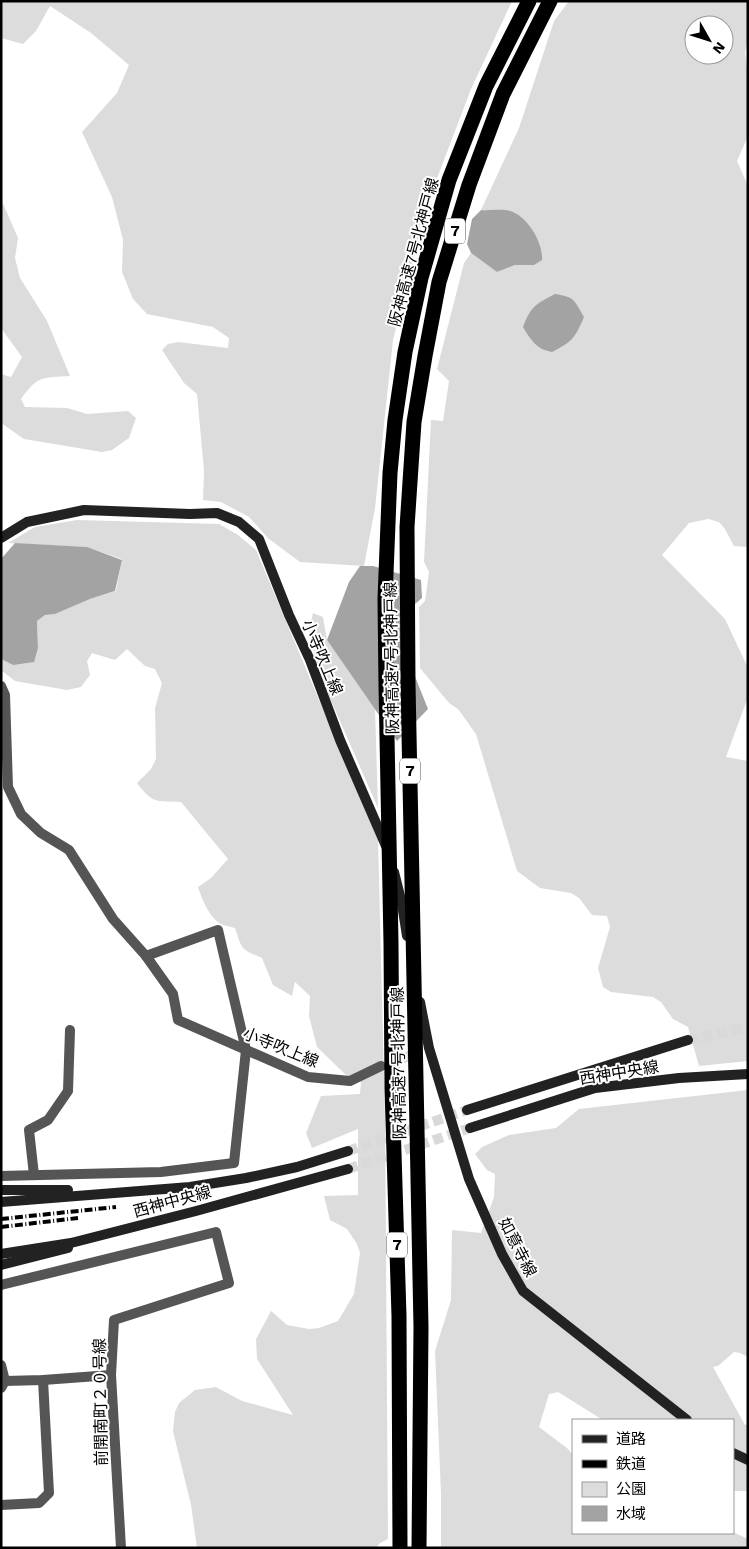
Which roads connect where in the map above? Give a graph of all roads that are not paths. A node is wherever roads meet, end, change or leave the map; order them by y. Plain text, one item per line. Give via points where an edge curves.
1 (529, 1) edge
2 (550, 1) edge
3 (1, 538) edge
4 (1, 686) edge
5 (146, 956) junction
6 (70, 1030) dead end
7 (688, 1040) tunnel mouth
8 (429, 1048) joint
9 (246, 1050) junction
10 (381, 1066) tunnel mouth
11 (748, 1074) edge
12 (467, 1110) tunnel mouth
13 (470, 1128) tunnel mouth
14 (348, 1151) tunnel mouth
15 (348, 1169) tunnel mouth
16 (34, 1175) junction
17 (1, 1176) edge
18 (1, 1190) edge
19 (154, 1190) junction
20 (1, 1202) edge
21 (196, 1211) junction
22 (1, 1254) edge
23 (1, 1265) edge
24 (1, 1286) edge
25 (1, 1364) edge
26 (111, 1376) junction
27 (43, 1380) junction
28 (3, 1384) edge
29 (686, 1419) edge
30 (734, 1453) edge
31 (748, 1460) edge
32 (1, 1505) edge
33 (122, 1548) edge
34 (400, 1548) edge
35 (419, 1548) edge

1 - 34 highway, 阪神高速7号北神戸線 / 7 via 486,86 446,189 421,278 405,352 390,472 385,599 392,1088 399,1316
2 - 35 highway, 阪神高速7号北神戸線 / 7 via 503,94 469,185 439,282 414,422 407,527 421,1327
3 - 8 street, 小寺吹上線 via 27,522 84,510 217,513 239,522 259,539 393,864
4 - 5 street, 小寺吹上線 via 5,695 8,787 21,814 41,833 68,850 113,919
5 - 9 street, 小寺吹上線 via 174,994 178,1020
5 - 9 street via 218,930
6 - 16 street via 68,1091 48,1120 28,1130
7 - 12 street, 西神中央線
8 - 29 street, 如意寺線 via 469,1179 502,1254 523,1290
9 - 10 street, 小寺吹上線 via 308,1077 350,1081
9 - 16 street via 234,1163 162,1172
11 - 13 street, 西神中央線 via 595,1088
14 - 19 street, 西神中央線 via 246,1178
15 - 21 street, 西神中央線
16 - 17 street
18 - 19 street
19 - 20 street, 西神中央線
21 - 22 street, 西神中央線 via 71,1243
21 - 23 street
24 - 26 street, 前開南町２０号線 via 216,1232 229,1283 114,1320
25 - 28 street
26 - 27 street
26 - 33 street, 前開南町２０号線
27 - 28 street
27 - 32 street via 49,1493 39,1503
30 - 31 street

